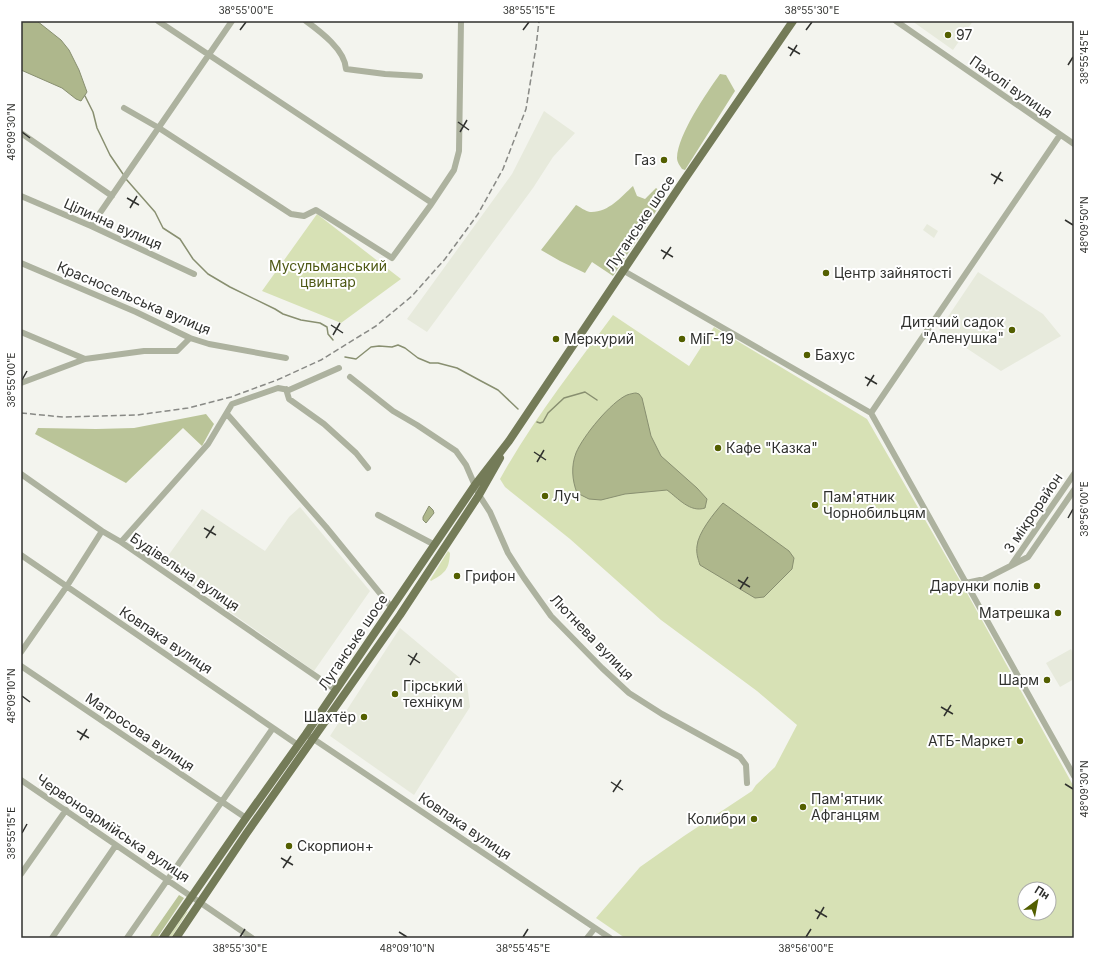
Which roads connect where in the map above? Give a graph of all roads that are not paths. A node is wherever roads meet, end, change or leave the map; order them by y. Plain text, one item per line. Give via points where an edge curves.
1 (158, 21) edge
2 (232, 21) edge
3 (306, 21) edge
4 (461, 21) edge
5 (793, 21) edge
6 (896, 21) edge
7 (209, 55) junction
8 (420, 76) dead end
9 (124, 108) dead end
10 (159, 128) junction
11 (21, 133) edge
12 (1060, 135) junction
13 (1074, 144) edge
14 (21, 196) edge
15 (112, 196) junction
16 (432, 203) junction
17 (91, 226) junction
18 (21, 263) edge
19 (624, 271) junction
20 (194, 274) dead end
21 (21, 332) edge
22 (190, 338) junction
23 (286, 358) dead end
24 (85, 359) junction
25 (339, 368) dead end
26 (350, 377) dead end
27 (21, 384) edge
28 (286, 389) junction
29 (871, 413) junction
30 (227, 414) junction
31 (509, 441) junction
32 (368, 468) dead end
33 (21, 474) edge
34 (1074, 474) edge
35 (475, 484) junction
36 (1074, 490) edge
37 (479, 495) junction
38 (378, 515) dead end
39 (102, 531) junction
40 (121, 542) junction
41 (434, 545) junction
42 (21, 555) edge
43 (1011, 566) junction
44 (966, 583) junction
45 (67, 586) junction
46 (392, 608) junction
47 (21, 652) edge
48 (21, 666) edge
49 (336, 690) junction
50 (273, 728) junction
51 (306, 734) junction
52 (314, 739) junction
53 (298, 745) junction
54 (1074, 776) edge
55 (21, 780) edge
56 (747, 783) dead end
57 (222, 802) junction
58 (66, 810) junction
59 (246, 818) junction
60 (116, 845) junction
61 (21, 874) edge
62 (167, 880) junction
63 (192, 897) junction
64 (201, 902) junction
65 (594, 928) junction
66 (52, 938) edge
67 (127, 938) edge
68 (163, 938) edge
69 (176, 938) edge
70 (252, 938) edge
71 (587, 938) edge
72 (610, 938) edge

1 - 7 street
2 - 7 street
3 - 8 street via 330,41 346,62 346,70
4 - 16 street via 459,151 454,170
5 - 19 main road, Луганське шосе
6 - 12 street, Пахолі вулиця
7 - 10 street
7 - 16 street
9 - 10 street
10 - 15 street
10 - 16 street via 292,214 304,216 316,210 392,258
11 - 15 street
12 - 13 street, Пахолі вулиця
12 - 29 street
14 - 17 street, Цілинна вулиця
15 - 17 street
17 - 20 street, Цілинна вулиця
18 - 22 street, Красносельська вулиця
19 - 29 street
19 - 31 main road, Луганське шосе
21 - 24 street
22 - 23 street, Красносельська вулиця via 208,344
22 - 24 street via 177,351 144,351
24 - 27 street
25 - 28 street via 289,390
26 - 35 street, Лютнева вулиця via 388,408 456,451
28 - 30 street via 278,388 232,404
28 - 32 street via 288,399 324,424 356,453
29 - 44 street
30 - 40 street via 208,444
30 - 46 street via 326,527
31 - 35 main road, Луганське шосе
31 - 37 main road, Луганське шосе
33 - 39 street, Будівельна вулиця
34 - 43 street, 3 мікрорайон
35 - 37 street, Лютнева вулиця
35 - 41 main road, Луганське шосе
36 - 43 street, 3 мікрорайон via 1028,557
37 - 52 main road, Луганське шосе
37 - 56 street, Лютнева вулиця via 490,512 508,553 551,616 629,693 740,757 746,766
38 - 41 street
39 - 40 street, Будівельна вулиця
39 - 45 street
40 - 49 street, Будівельна вулиця
41 - 46 main road, Луганське шосе
42 - 45 street, Ковпака вулиця
43 - 44 street, 3 мікрорайон via 983,580
44 - 54 street
45 - 47 street
45 - 50 street, Ковпака вулиця
46 - 49 main road, Луганське шосе
48 - 57 street, Матросова вулиця
49 - 51 main road, Луганське шосе
50 - 53 street, Ковпака вулиця
50 - 57 street
51 - 52 street, Ковпака вулиця
51 - 53 main road, Луганське шосе
52 - 64 main road, Луганське шосе
52 - 65 street, Ковпака вулиця
53 - 59 main road, Луганське шосе
55 - 58 street, Червоноармійська вулиця
57 - 59 street, Матросова вулиця
57 - 62 street
58 - 60 street, Червоноармійська вулиця
58 - 61 street
59 - 63 main road, Луганське шосе
60 - 62 street, Червоноармійська вулиця
60 - 66 street
62 - 63 street, Червоноармійська вулиця
62 - 67 street
63 - 64 street, Червоноармійська вулиця
63 - 68 main road, Луганське шосе
64 - 69 main road, Луганське шосе
64 - 70 street, Червоноармійська вулиця
65 - 71 street
65 - 72 street, Ковпака вулиця

